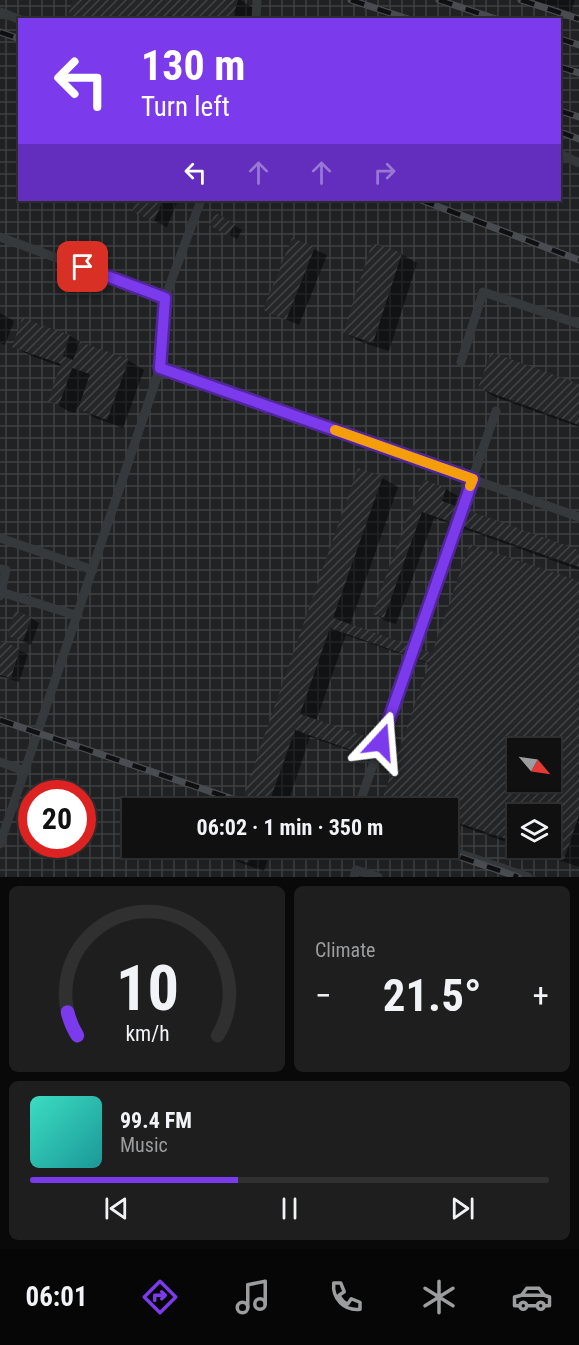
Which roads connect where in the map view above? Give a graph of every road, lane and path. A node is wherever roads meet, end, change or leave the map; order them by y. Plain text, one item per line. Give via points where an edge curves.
1 (257, 0) edge
2 (0, 12) edge
3 (256, 18) edge
4 (18, 19) edge
5 (561, 154) edge
6 (579, 163) edge
7 (201, 201) edge
8 (0, 237) edge
9 (165, 298) junction
10 (579, 324) edge
11 (461, 362) dead end
12 (160, 368) junction
13 (496, 411) dead end
14 (473, 479) junction
15 (579, 517) edge
16 (0, 538) edge
17 (0, 569) edge
18 (93, 570) junction
19 (1, 594) edge
20 (78, 616) junction
21 (0, 762) edge
22 (24, 771) junction
23 (361, 798) edge
24 (2, 831) edge
25 (0, 844) edge
26 (458, 853) edge
27 (354, 877) edge
28 (378, 877) edge
29 (528, 877) edge

1 - 3 lane
2 - 4 lane
5 - 6 lane
7 - 9 lane
8 - 9 lane
9 - 12 lane
10 - 11 lane via 483,292
12 - 14 lane
12 - 18 lane
13 - 14 lane
14 - 15 lane
14 - 23 lane
16 - 18 lane
17 - 19 lane via 6,570
18 - 20 lane
19 - 20 lane
20 - 22 lane
21 - 22 lane
22 - 24 lane
24 - 25 lane
26 - 29 lane
27 - 28 lane via 356,870

